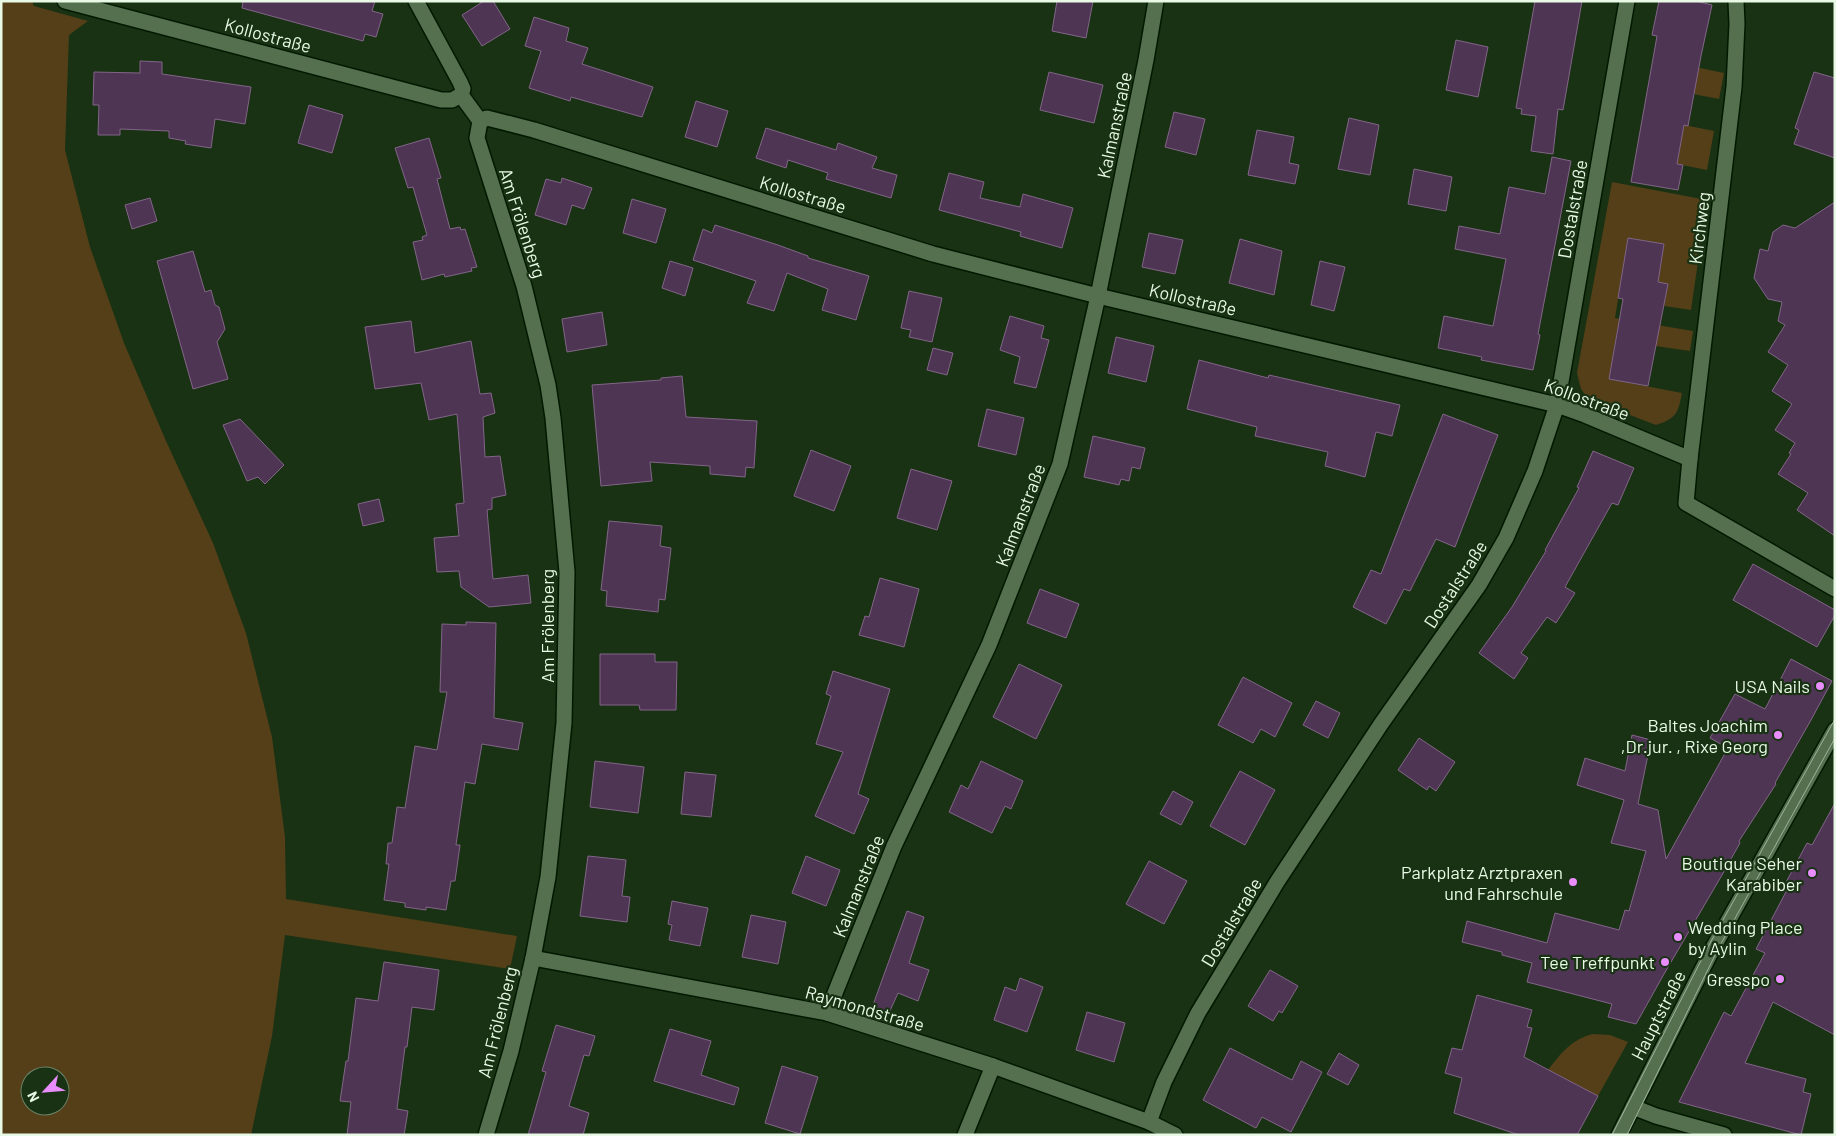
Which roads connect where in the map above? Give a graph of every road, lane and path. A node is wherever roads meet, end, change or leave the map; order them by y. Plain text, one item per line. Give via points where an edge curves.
1 (65, 1) edge
2 (416, 1) edge
3 (1156, 1) edge
4 (1628, 1) edge
5 (1736, 1) edge
6 (461, 95) junction
7 (480, 121) junction
8 (1098, 296) junction
9 (1557, 405) junction
10 (1690, 458) junction
11 (1835, 589) edge
12 (1835, 730) edge
13 (533, 958) junction
14 (827, 1013) junction
15 (993, 1066) junction
16 (1633, 1107) junction
17 (1149, 1122) junction
18 (486, 1135) edge
19 (964, 1135) edge
20 (1176, 1135) edge
21 (1619, 1135) edge
22 (1724, 1135) edge

1 - 6 street, Kollostraße via 440,100 452,100
2 - 6 street via 460,82
3 - 8 street, Kalmanstraße
4 - 9 street, Dostalstraße
5 - 10 street, Kirchweg via 1734,87
6 - 7 street
7 - 8 street, Kollostraße via 487,118 516,125 934,254
7 - 13 street, Am Frölenberg via 477,138 524,286 548,385 554,418 567,572 564,723 548,877
8 - 9 street, Kollostraße
8 - 14 street, Kalmanstraße via 1060,464 988,645 894,846
9 - 10 street, Kollostraße
9 - 17 street, Dostalstraße via 1535,471 1493,562 1277,882 1198,1013
10 - 11 street via 1686,502
12 - 16 street, Hauptstraße via 1714,948
13 - 14 street, Raymondstraße
13 - 18 street, Am Frölenberg
14 - 15 street, Raymondstraße
15 - 17 street, Raymondstraße
15 - 19 street
16 - 21 street, Hauptstraße
16 - 22 street
17 - 20 street, Raymondstraße

